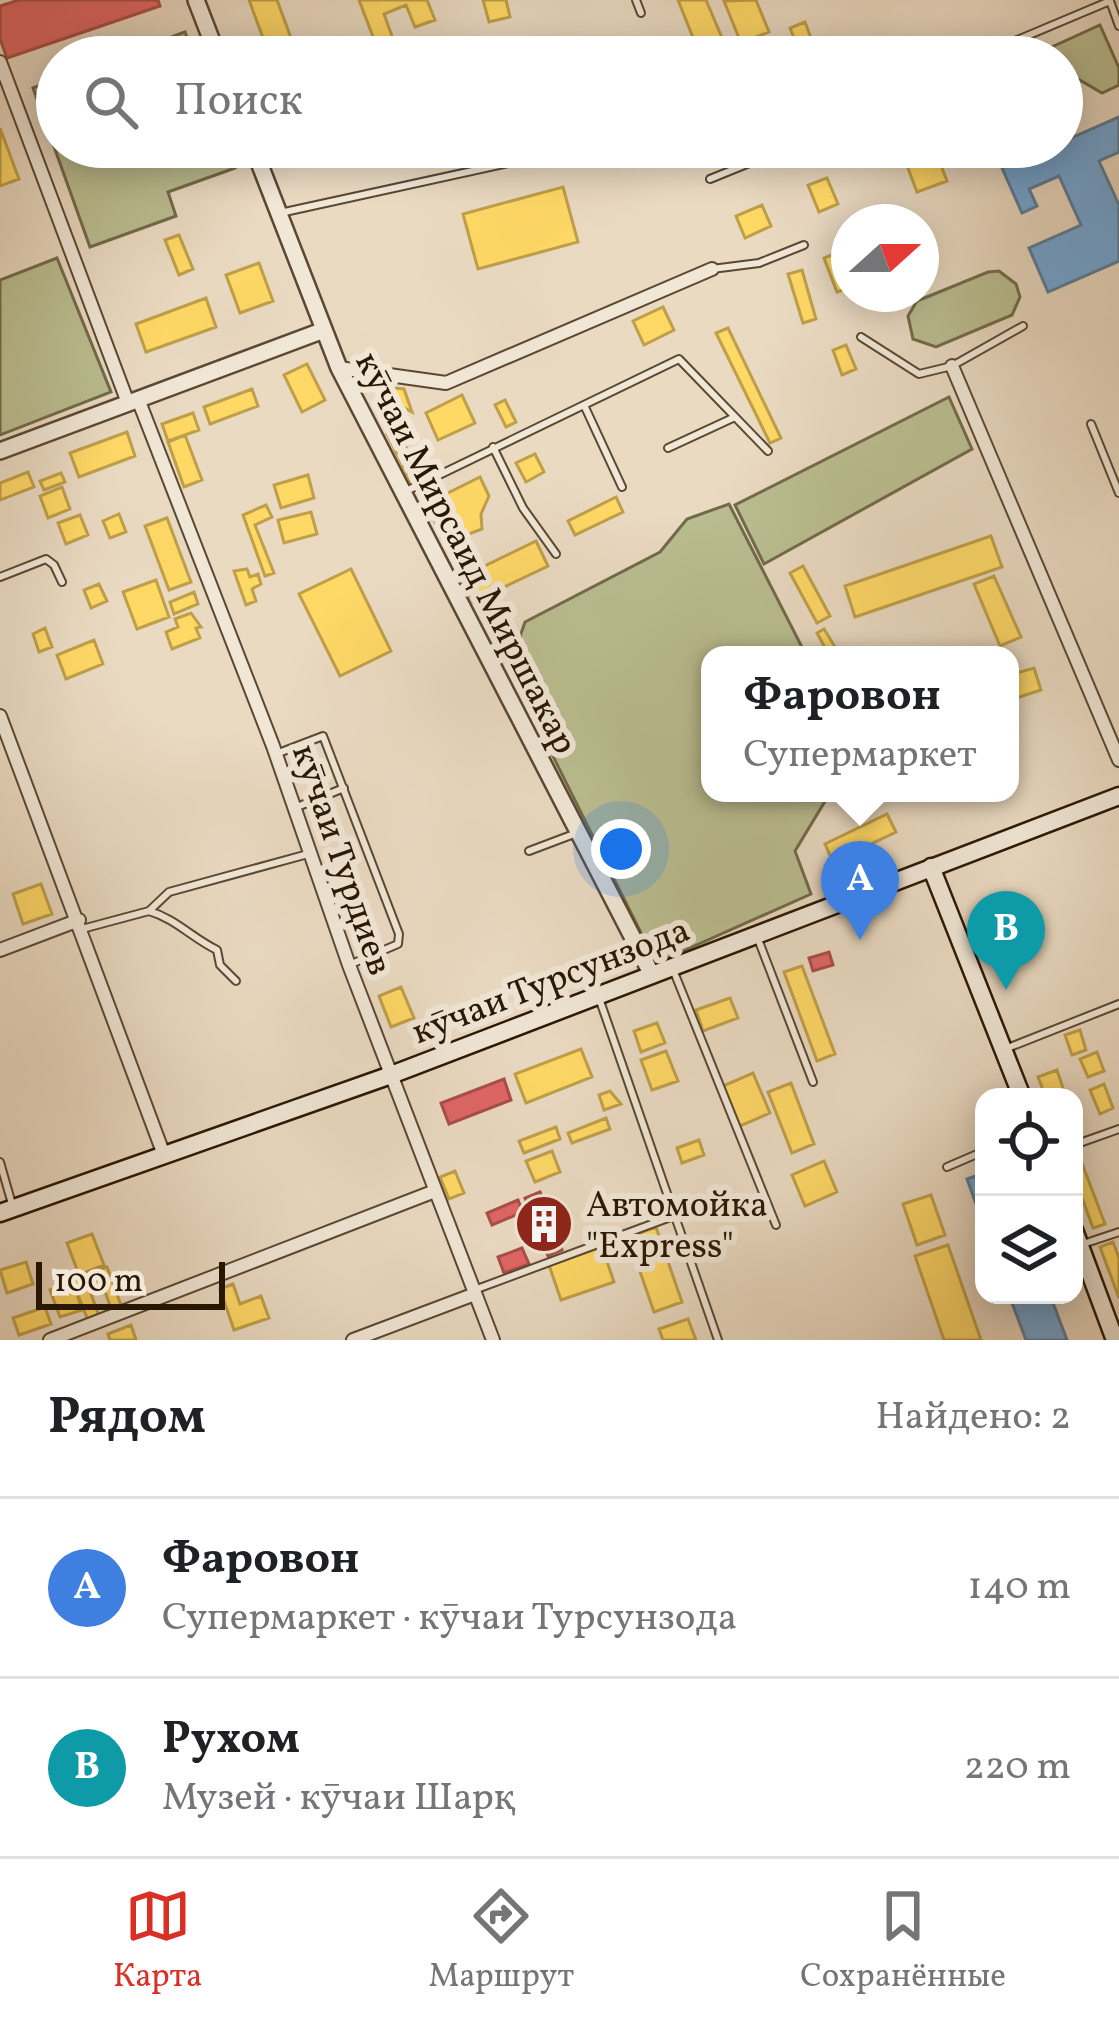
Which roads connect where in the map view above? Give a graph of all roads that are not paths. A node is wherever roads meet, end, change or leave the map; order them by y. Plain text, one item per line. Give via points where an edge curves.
1 (196, 0) edge
2 (636, 0) edge
3 (1110, 0) edge
4 (641, 13) dead end
5 (1119, 26) edge
6 (210, 36) edge
7 (1026, 36) edge
8 (0, 62) edge
9 (36, 154) edge
10 (42, 168) edge
11 (261, 168) edge
12 (487, 168) edge
13 (735, 168) edge
14 (710, 178) dead end
15 (279, 214) junction
16 (804, 245) dead end
17 (712, 269) joint
18 (1023, 326) dead end
19 (324, 330) junction
20 (861, 337) dead end
21 (952, 366) junction
22 (339, 368) junction
23 (133, 401) junction
24 (584, 405) junction
25 (735, 417) junction
26 (1091, 424) dead end
27 (493, 447) junction
28 (668, 448) dead end
29 (0, 451) edge
30 (768, 451) dead end
31 (622, 487) dead end
32 (1119, 493) edge
33 (401, 494) junction
34 (556, 554) dead end
35 (0, 577) edge
36 (62, 582) dead end
37 (0, 716) edge
38 (275, 754) junction
39 (1119, 760) edge
40 (344, 788) junction
41 (1119, 796) edge
42 (295, 808) junction
43 (578, 833) junction
44 (529, 850) dead end
45 (310, 853) junction
46 (931, 868) junction
47 (149, 911) junction
48 (81, 924) junction
49 (757, 936) junction
50 (0, 950) edge
51 (349, 965) junction
52 (672, 967) junction
53 (652, 975) junction
54 (236, 981) dead end
55 (598, 995) junction
56 (1119, 1004) edge
57 (1003, 1050) junction
58 (391, 1076) junction
59 (813, 1082) dead end
60 (1018, 1088) edge
61 (1119, 1129) edge
62 (1083, 1142) edge
63 (164, 1154) junction
64 (975, 1155) edge
65 (0, 1162) edge
66 (947, 1167) dead end
67 (435, 1191) junction
68 (7, 1211) edge
69 (676, 1214) junction
70 (776, 1226) dead end
71 (1119, 1232) edge
72 (1083, 1237) edge
73 (1083, 1251) edge
74 (474, 1292) junction
75 (1114, 1318) edge
76 (50, 1340) edge
77 (353, 1340) edge
78 (493, 1340) edge
79 (718, 1340) edge
80 (1115, 1340) edge

1 - 6 street
2 - 4 lane
3 - 5 lane
3 - 7 lane
8 - 9 street, кӯчаи Турдиев
10 - 23 street, кӯчаи Турдиев
11 - 15 street, кӯчаи Мирсаид Миршакар
12 - 15 lane
13 - 14 lane
15 - 19 street, кӯчаи Мирсаид Миршакар
16 - 17 lane via 759,263
17 - 22 street via 446,382
18 - 21 lane
19 - 22 street, кӯчаи Мирсаид Миршакар
19 - 23 street
20 - 21 lane via 919,374
21 - 39 street
22 - 33 street, кӯчаи Мирсаид Миршакар
23 - 29 street
23 - 38 street, кӯчаи Турдиев
24 - 25 lane via 680,359
24 - 27 lane
24 - 31 lane
25 - 28 lane
25 - 30 lane
26 - 32 lane
27 - 33 lane
27 - 34 lane
33 - 43 street, кӯчаи Мирсаид Миршакар
35 - 36 lane via 46,559
37 - 48 street
38 - 40 lane via 323,736
38 - 42 street, кӯчаи Турдиев
40 - 42 lane
40 - 51 lane via 400,941
41 - 46 main road, кӯчаи Турсунзода
42 - 45 street, кӯчаи Турдиев
43 - 44 lane
43 - 53 street, кӯчаи Мирсаид Миршакар
45 - 47 lane via 169,892
45 - 51 street, кӯчаи Турдиев
46 - 49 main road, кӯчаи Турсунзода
46 - 57 main road
47 - 48 lane
47 - 54 lane via 217,950
48 - 50 street
48 - 63 street
49 - 52 main road, кӯчаи Турсунзода
49 - 59 lane
51 - 58 street, кӯчаи Турдиев
52 - 53 main road, кӯчаи Турсунзода
52 - 70 lane
53 - 55 main road, кӯчаи Турсунзода
55 - 58 main road, кӯчаи Турсунзода
55 - 69 lane
56 - 57 lane
57 - 60 main road
58 - 63 main road, кӯчаи Турсунзода
58 - 67 street, кӯчаи Турдиев
61 - 62 lane
63 - 68 main road, кӯчаи Турсунзода
64 - 66 lane
65 - 68 lane
67 - 74 street, кӯчаи Турдиев
67 - 76 street
69 - 74 lane
69 - 79 lane
71 - 72 lane
73 - 75 main road
74 - 77 street
74 - 78 street, кӯчаи Турдиев
75 - 80 main road

